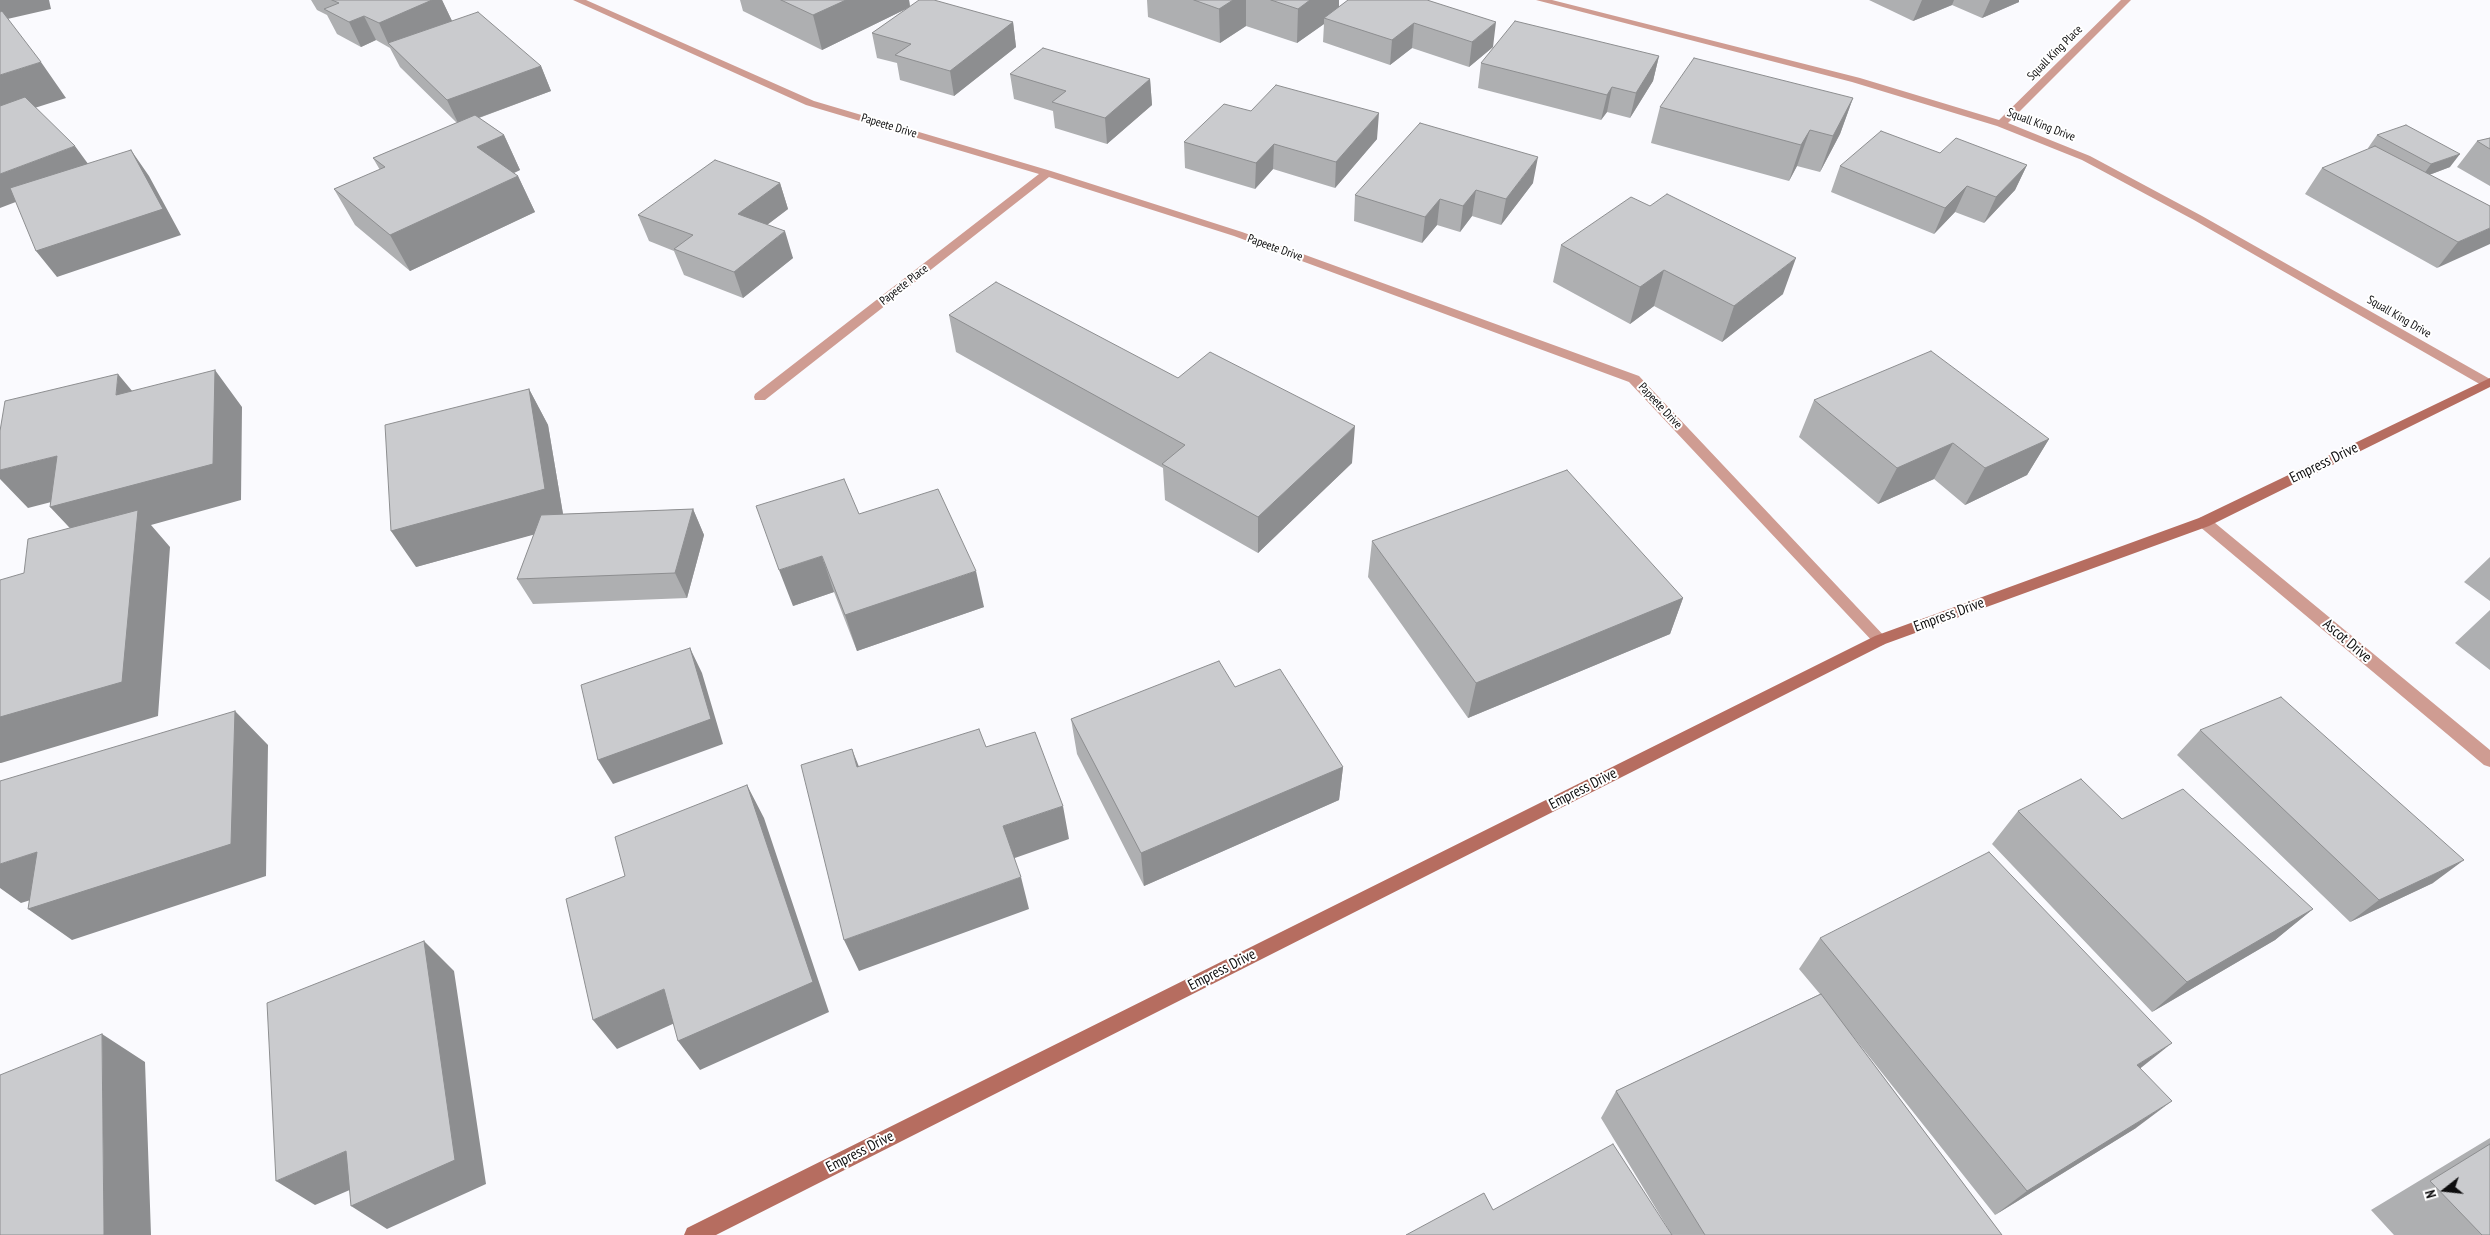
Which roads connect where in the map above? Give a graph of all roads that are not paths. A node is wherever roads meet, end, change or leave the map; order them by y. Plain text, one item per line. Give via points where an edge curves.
1 (578, 0) edge
2 (2126, 0) edge
3 (1545, 1) edge
4 (2001, 124) junction
5 (1047, 174) junction
6 (2489, 383) edge
7 (760, 397) dead end
8 (2204, 522) junction
9 (1880, 640) junction
10 (2490, 760) edge
11 (694, 1235) edge

1 - 5 street, Papeete Drive via 810,102
2 - 4 street, Squall King Place
3 - 4 street, Squall King Drive via 1856,80
4 - 6 street, Squall King Drive via 2103,167
5 - 7 street, Papeete Place
5 - 9 street, Papeete Drive via 1238,234 1634,379
6 - 8 street, Empress Drive
8 - 9 street, Empress Drive
8 - 10 street, Ascot Drive
9 - 11 street, Empress Drive

